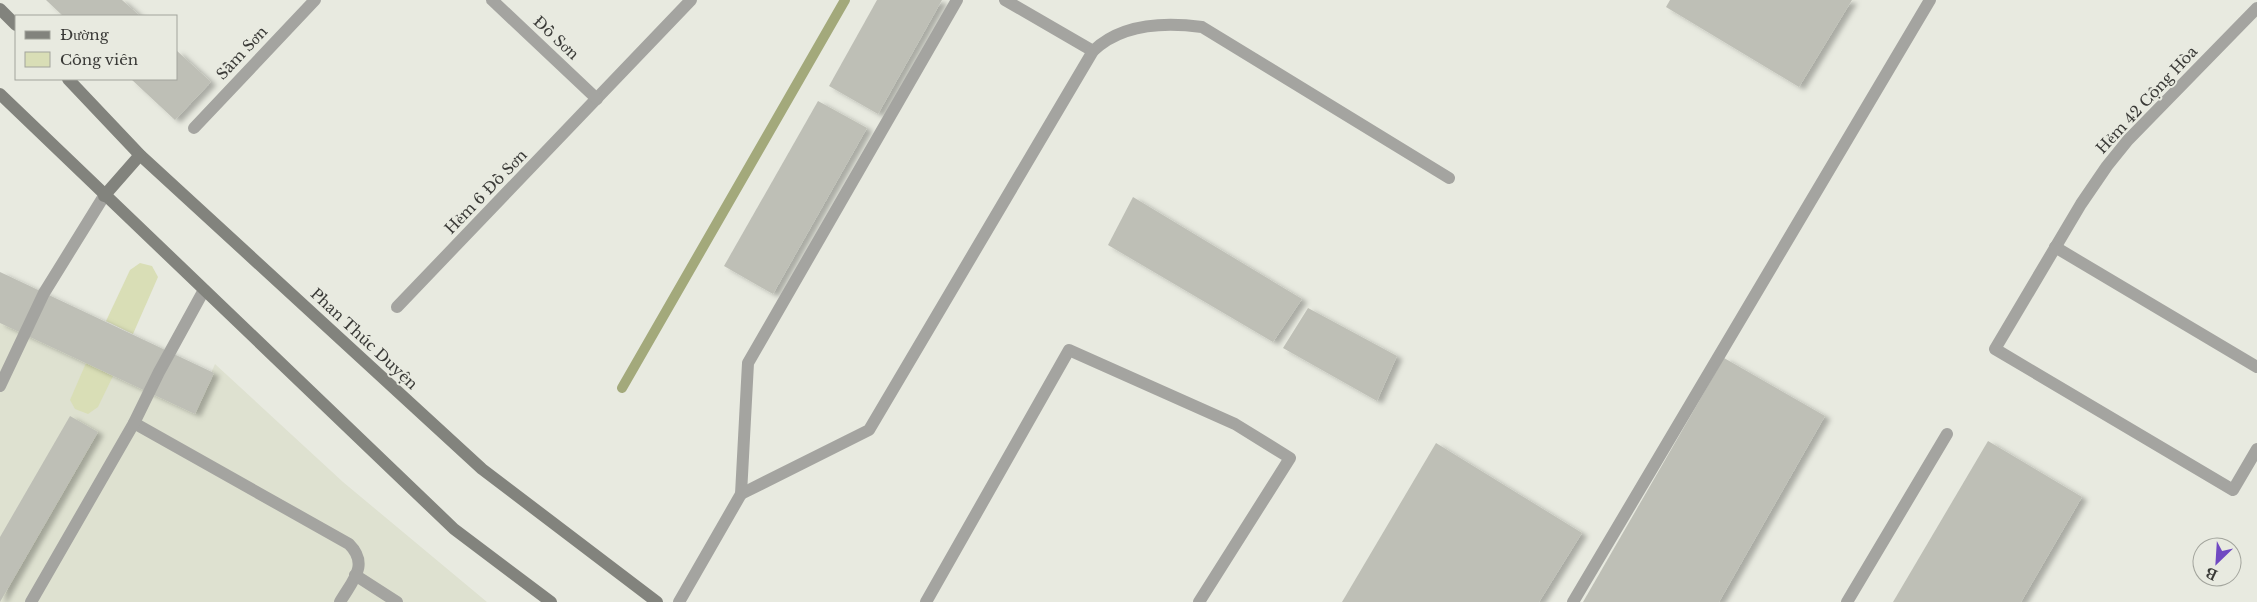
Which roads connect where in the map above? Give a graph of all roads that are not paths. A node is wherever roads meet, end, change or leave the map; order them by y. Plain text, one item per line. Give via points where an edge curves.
1 (315, 0) edge
2 (492, 0) edge
3 (691, 0) edge
4 (957, 0) edge
5 (1005, 0) edge
6 (1930, 0) edge
7 (2257, 8) edge
8 (0, 9) edge
9 (15, 24) edge
10 (1093, 52) junction
11 (69, 80) edge
12 (0, 94) edge
13 (597, 99) junction
14 (194, 128) dead end
15 (140, 155) junction
16 (1449, 178) dead end
17 (104, 196) junction
18 (2055, 248) junction
19 (204, 290) junction
20 (397, 308) dead end
21 (2257, 366) edge
22 (0, 386) edge
23 (134, 423) junction
24 (1947, 434) dead end
25 (2257, 449) edge
26 (741, 494) junction
27 (355, 575) junction
28 (31, 602) edge
29 (340, 602) edge
30 (397, 602) edge
31 (551, 602) edge
32 (657, 602) edge
33 (679, 602) edge
34 (926, 602) edge
35 (1199, 602) edge
36 (1573, 602) edge
37 (1848, 602) edge

1 - 14 street, Sầm Sơn
2 - 13 street, Đồ Sơn
3 - 13 street, Hẻm 6 Đồ Sơn
4 - 26 street via 748,363
5 - 10 street
6 - 36 street
7 - 18 street, Hẻm 42 Cộng Hòa via 2128,140 2107,166
8 - 9 main road
10 - 16 street via 1105,39 1127,30 1178,24 1202,27
10 - 26 street via 869,430
11 - 15 main road, Phan Thúc Duyện
12 - 17 main road
13 - 20 street, Hẻm 6 Đồ Sơn
15 - 17 main road
15 - 32 main road, Phan Thúc Duyện via 482,469
17 - 19 main road
17 - 22 street via 44,293
18 - 21 street
18 - 25 street, Hẻm 42 Cộng Hòa via 1995,349 2233,490
19 - 23 street
19 - 31 main road via 454,529
23 - 27 street via 349,544 360,563
23 - 28 street
24 - 37 street
26 - 33 street
27 - 29 street
27 - 30 street
34 - 35 street via 1069,350 1235,424 1290,458

